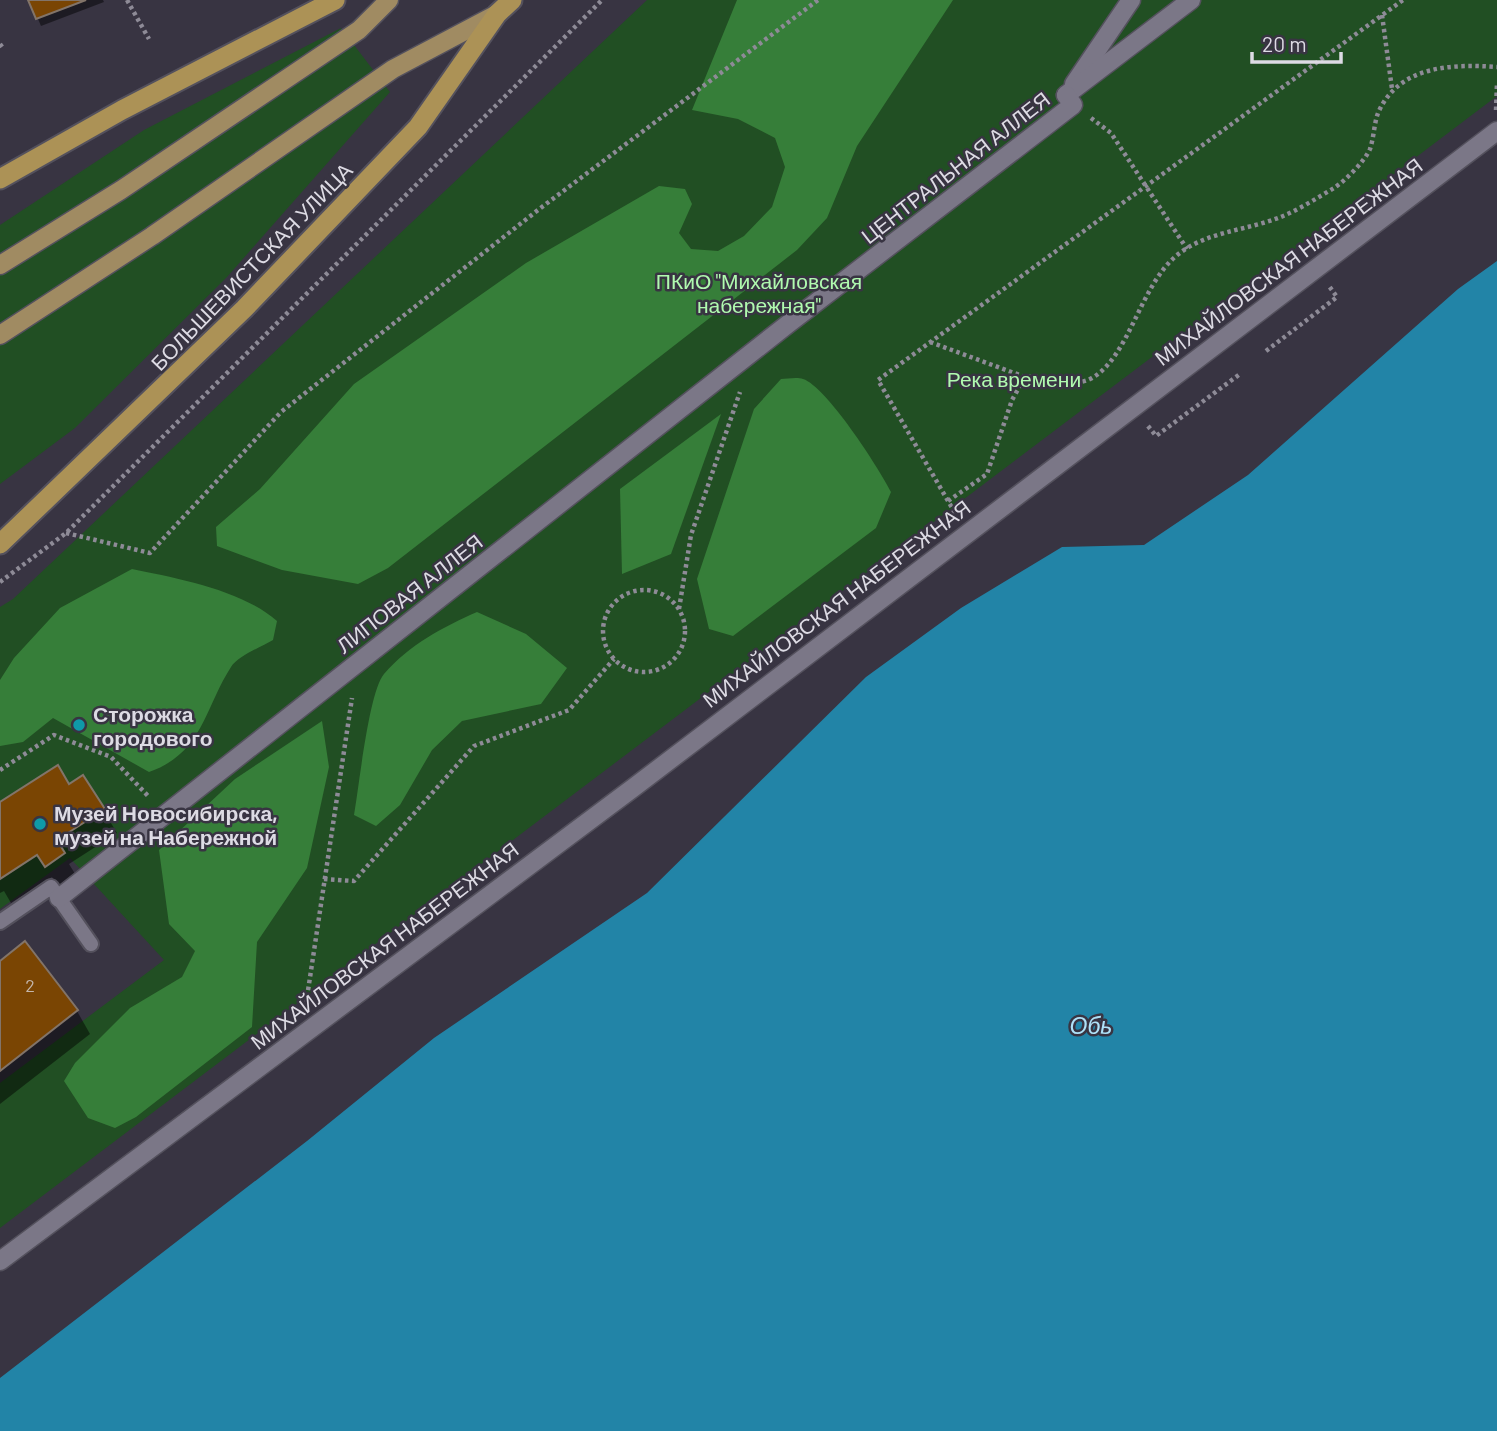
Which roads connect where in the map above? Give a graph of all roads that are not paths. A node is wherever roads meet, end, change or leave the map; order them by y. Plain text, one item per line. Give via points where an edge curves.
1 (335, 0) edge
2 (389, 0) edge
3 (512, 0) edge
4 (1131, 0) edge
5 (1191, 0) edge
6 (497, 14) junction
7 (1066, 95) junction
8 (1497, 131) edge
9 (0, 179) edge
10 (0, 265) edge
11 (788, 324) joint
12 (0, 335) edge
13 (0, 544) edge
14 (59, 898) junction
15 (0, 922) edge
16 (91, 944) dead end
17 (0, 1261) edge

1 - 9 highway
2 - 10 main road via 359,30 121,190
3 - 6 highway, БОЛЬШЕВИСТСКАЯ УЛИЦА
4 - 7 street, ЦЕНТРАЛЬНАЯ АЛЛЕЯ
5 - 7 street, ЦЕНТРАЛЬНАЯ АЛЛЕЯ
6 - 12 main road via 393,69
6 - 13 highway, БОЛЬШЕВИСТСКАЯ УЛИЦА via 418,127 244,309
7 - 11 street, ЦЕНТРАЛЬНАЯ АЛЛЕЯ via 1073,105
8 - 17 street, МИХАЙЛОВСКАЯ НАБЕРЕЖНАЯ via 633,788
11 - 14 street, ЛИПОВАЯ АЛЛЕЯ
14 - 15 lane via 51,887
14 - 16 lane

